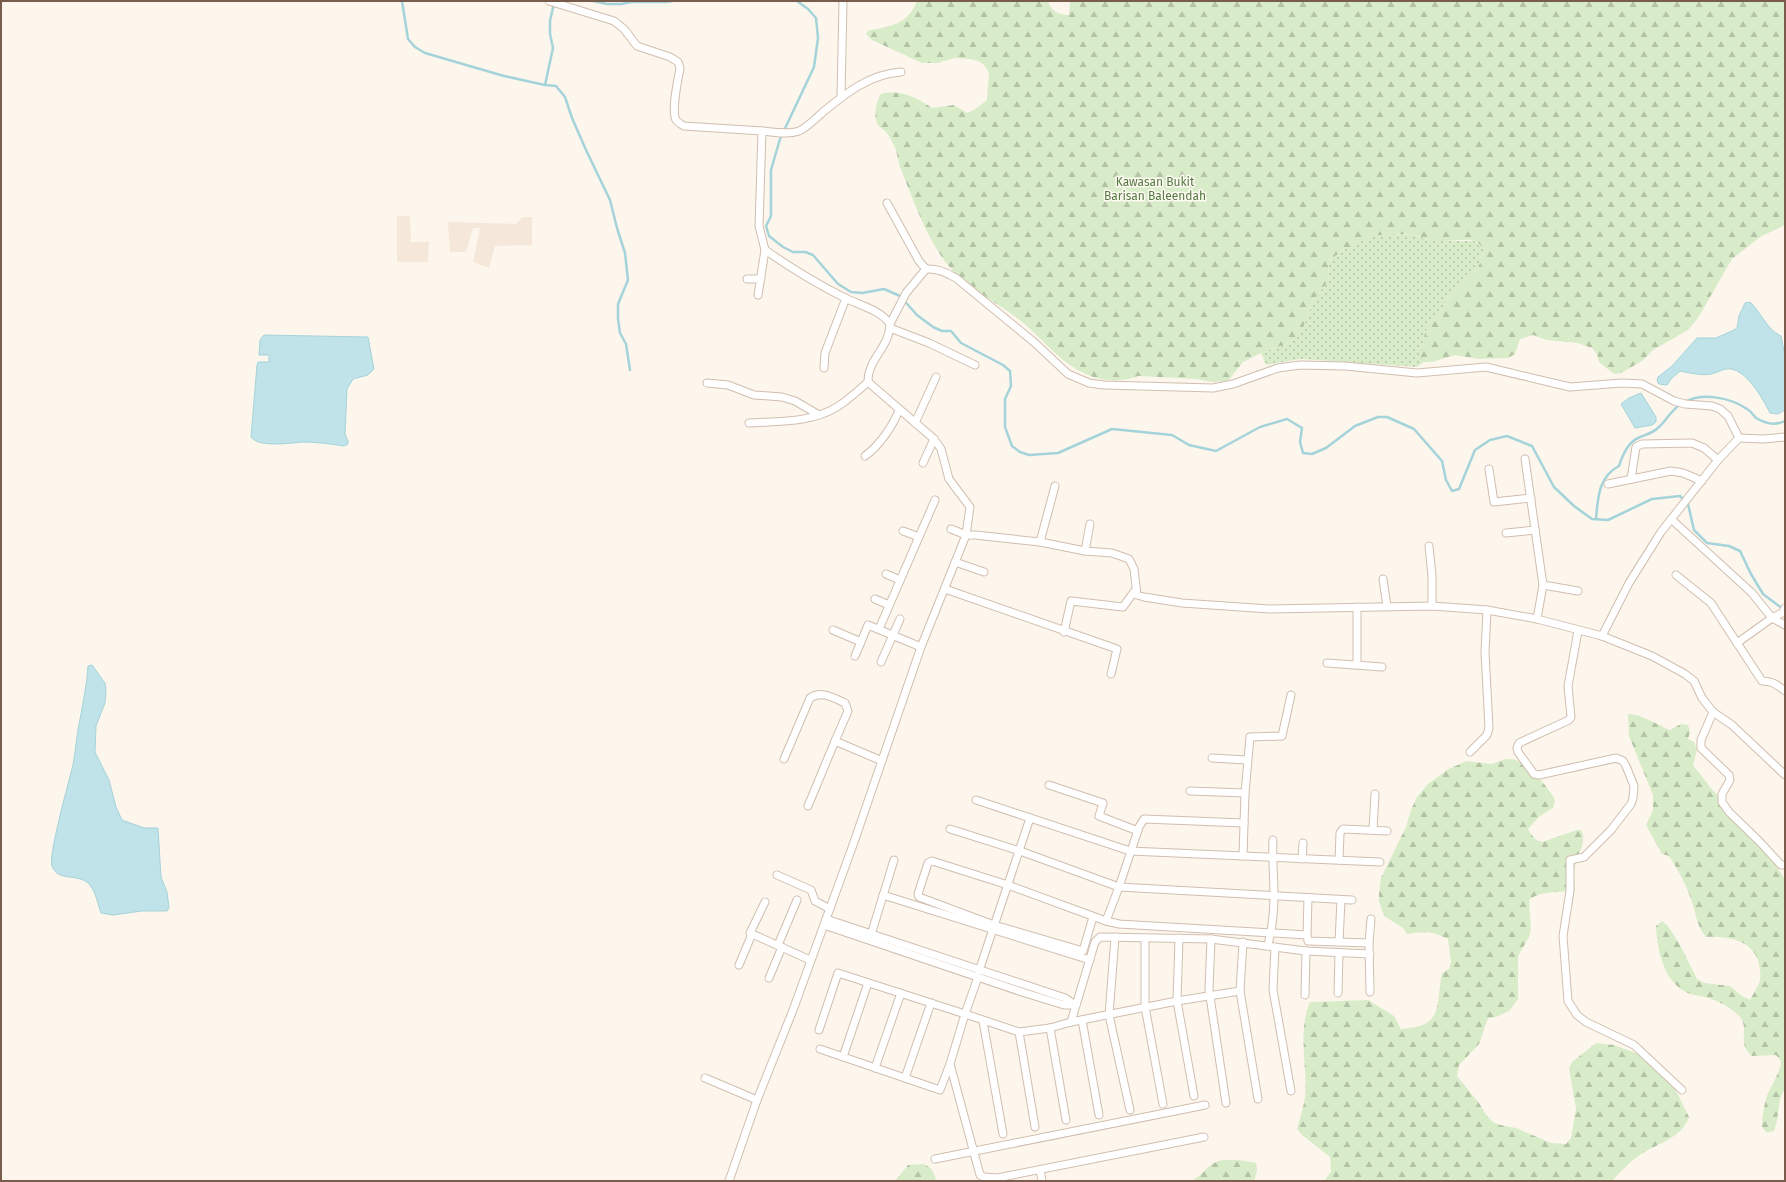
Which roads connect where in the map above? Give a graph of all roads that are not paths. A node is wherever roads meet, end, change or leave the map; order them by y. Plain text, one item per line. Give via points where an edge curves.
1 (549, 1) edge
2 (843, 1) edge
3 (901, 72) dead end
4 (841, 97) junction
5 (762, 132) junction
6 (888, 203) dead end
7 (765, 250) junction
8 (926, 269) junction
9 (761, 278) junction
10 (747, 279) dead end
11 (758, 295) dead end
12 (846, 298) junction
13 (890, 326) junction
14 (975, 365) dead end
15 (824, 368) dead end
16 (936, 377) dead end
17 (868, 382) junction
18 (707, 383) dead end
19 (899, 410) junction
20 (819, 415) junction
21 (749, 423) dead end
22 (915, 423) junction
23 (1785, 437) edge
24 (1739, 438) junction
25 (934, 439) junction
26 (865, 456) dead end
27 (1525, 459) dead end
28 (1718, 460) junction
29 (924, 463) dead end
30 (1489, 469) dead end
31 (1631, 479) junction
32 (1702, 481) junction
33 (1608, 484) dead end
34 (1054, 486) dead end
35 (1531, 498) junction
36 (934, 500) dead end
37 (1671, 519) junction
38 (1090, 524) dead end
39 (951, 529) dead end
40 (1535, 530) junction
41 (904, 531) dead end
42 (1506, 533) dead end
43 (966, 535) junction
44 (918, 537) junction
45 (1040, 542) junction
46 (1429, 546) dead end
47 (1085, 551) junction
48 (955, 562) junction
49 (984, 572) dead end
50 (886, 574) dead end
51 (1676, 575) dead end
52 (1383, 579) dead end
53 (900, 580) junction
54 (1543, 585) junction
55 (945, 588) junction
56 (1136, 589) junction
57 (1578, 591) dead end
58 (875, 599) dead end
59 (889, 605) junction
60 (1387, 606) junction
61 (1432, 606) junction
62 (1357, 607) junction
63 (1487, 610) junction
64 (1784, 610) edge
65 (1772, 618) junction
66 (900, 619) dead end
67 (1537, 620) junction
68 (1785, 625) edge
69 (879, 629) junction
70 (833, 630) dead end
71 (1578, 631) junction
72 (1064, 632) junction
73 (893, 635) junction
74 (1602, 636) junction
75 (861, 642) junction
76 (1737, 643) junction
77 (921, 647) junction
78 (855, 656) dead end
79 (881, 662) dead end
80 (1327, 663) dead end
81 (1357, 665) junction
82 (1382, 667) dead end
83 (1111, 674) dead end
84 (1785, 691) edge
85 (1291, 696) dead end
86 (1713, 712) junction
87 (835, 741) junction
88 (1470, 752) dead end
89 (1212, 758) dead end
90 (784, 759) dead end
91 (1247, 760) junction
92 (882, 761) junction
93 (1785, 775) edge
94 (1049, 785) dead end
95 (1190, 791) dead end
96 (1245, 793) junction
97 (1375, 794) dead end
98 (976, 800) dead end
99 (808, 806) dead end
100 (1030, 818) junction
101 (1244, 824) junction
102 (950, 829) dead end
103 (1373, 830) junction
104 (1138, 831) junction
105 (1388, 831) dead end
106 (1273, 840) dead end
107 (1303, 843) dead end
108 (1020, 851) junction
109 (1130, 851) junction
110 (1243, 856) junction
111 (1272, 858) junction
112 (1302, 859) junction
113 (894, 860) dead end
114 (1339, 860) junction
115 (1380, 862) dead end
116 (1785, 865) edge
117 (777, 875) dead end
118 (1008, 885) junction
119 (1119, 887) junction
120 (883, 895) junction
121 (1274, 896) junction
122 (1308, 898) junction
123 (797, 900) dead end
124 (1341, 900) junction
125 (1352, 900) dead end
126 (765, 902) dead end
127 (830, 908) junction
128 (1093, 917) junction
129 (1371, 919) dead end
130 (1106, 921) junction
131 (825, 922) junction
132 (993, 927) junction
133 (1271, 933) junction
134 (752, 934) junction
135 (1307, 935) junction
136 (870, 937) junction
137 (1115, 937) junction
138 (1145, 938) junction
139 (1179, 938) junction
140 (1211, 939) junction
141 (1243, 942) junction
142 (1338, 942) junction
143 (1369, 943) junction
144 (780, 946) junction
145 (1271, 946) junction
146 (1306, 951) junction
147 (1339, 953) junction
148 (1370, 954) junction
149 (810, 960) junction
150 (1090, 960) junction
151 (739, 965) dead end
152 (978, 974) junction
153 (769, 978) dead end
154 (868, 983) junction
155 (1240, 991) junction
156 (1370, 992) dead end
157 (901, 993) junction
158 (1338, 993) dead end
159 (1305, 994) dead end
160 (1209, 996) junction
161 (1177, 1001) junction
162 (931, 1003) junction
163 (1076, 1006) junction
164 (1145, 1007) junction
165 (965, 1014) junction
166 (1109, 1016) junction
167 (983, 1020) junction
168 (1082, 1020) junction
169 (1071, 1022) junction
170 (1050, 1028) junction
171 (818, 1030) dead end
172 (1019, 1032) junction
173 (820, 1049) dead end
174 (843, 1057) junction
175 (950, 1064) junction
176 (875, 1068) junction
177 (705, 1078) dead end
178 (905, 1078) junction
179 (1682, 1090) dead end
180 (1291, 1091) dead end
181 (1194, 1096) dead end
182 (1258, 1099) dead end
183 (757, 1100) junction
184 (1226, 1103) dead end
185 (1163, 1104) dead end
186 (1205, 1105) dead end
187 (1130, 1110) dead end
188 (1099, 1115) dead end
189 (1066, 1120) dead end
190 (1034, 1128) dead end
191 (1003, 1134) dead end
192 (1204, 1136) dead end
193 (974, 1152) junction
194 (935, 1159) dead end
195 (1040, 1170) junction
196 (729, 1181) edge
197 (1042, 1181) edge

1 - 5 street via 614,21 637,46 678,62 680,68 674,111 679,123 684,126
2 - 4 street
3 - 4 street via 876,76
4 - 5 street via 798,131
5 - 7 street via 759,226
6 - 8 street via 919,261
7 - 9 street
7 - 12 street via 794,270
8 - 13 street via 906,293
8 - 24 street via 933,268 956,278 1035,343 1068,374 1089,383 1213,388 1289,366 1346,366 1417,373 1486,367 1570,387 1642,384 1674,401 1720,409 1728,416
9 - 10 street
9 - 11 street
12 - 13 street via 880,313
12 - 15 street via 825,353
13 - 14 street
13 - 17 street via 887,341 869,370
16 - 22 street
17 - 19 street
17 - 20 street via 836,408
18 - 20 street via 728,384 754,395 782,397 795,401
19 - 22 street
19 - 26 street via 881,440
20 - 21 street via 802,420
22 - 25 street
23 - 24 street
24 - 28 street
25 - 29 street
25 - 43 street via 941,449 949,479 970,507
27 - 35 street
28 - 31 street via 1704,448 1692,443 1642,444 1636,447
28 - 32 street
30 - 35 street via 1494,502
31 - 32 street via 1671,471
31 - 33 street
32 - 37 street
34 - 45 street
35 - 40 street
36 - 44 street
37 - 65 street via 1752,593
37 - 74 street via 1629,583
38 - 47 street
39 - 43 street
40 - 42 street
40 - 54 street
41 - 44 street
43 - 45 street
43 - 48 street
44 - 53 street
45 - 47 street
46 - 61 street
47 - 56 street via 1129,559 1134,569
48 - 49 street
48 - 55 street
50 - 53 street
51 - 76 street via 1711,603
52 - 60 street
53 - 59 street
54 - 57 street
54 - 67 street
55 - 72 street
55 - 77 street
56 - 62 street via 1137,594 1144,597 1182,603 1269,609
56 - 72 street via 1123,607 1071,601
58 - 59 street
59 - 69 street
60 - 61 street
60 - 62 street
61 - 63 street
62 - 81 street
63 - 67 street
63 - 88 street via 1485,652 1489,728 1487,735
64 - 65 street
65 - 68 street
65 - 76 street
66 - 73 street
67 - 71 street
69 - 73 street
69 - 75 street via 868,625
70 - 75 street
71 - 74 street
71 - 179 street via 1568,686 1571,717 1519,743 1518,752 1534,774 1538,775 1616,758 1623,761 1626,766 1634,792 1631,804 1611,830 1584,857 1570,860 1570,891 1563,936 1568,1001 1577,1015 1586,1022 1634,1045
72 - 83 street via 1117,650
73 - 77 street
73 - 79 street
74 - 86 street via 1652,656 1694,680 1702,698
75 - 78 street
76 - 84 street via 1762,681 1776,683
77 - 92 street
80 - 81 street
81 - 82 street
85 - 91 street via 1282,736 1250,737
86 - 93 street via 1732,725
86 - 116 street via 1701,740 1701,748 1730,780 1722,794 1722,802 1781,865
87 - 90 street via 848,711 845,703 819,694 813,696
87 - 92 street
87 - 99 street
89 - 91 street
91 - 96 street
92 - 127 street
94 - 104 street via 1103,803 1099,816
95 - 96 street
96 - 101 street
97 - 103 street
98 - 100 street
100 - 108 street
100 - 109 street
101 - 104 street via 1144,819
101 - 110 street
102 - 108 street
103 - 105 street
103 - 114 street via 1342,830
104 - 109 street
106 - 111 street
107 - 112 street
108 - 118 street
108 - 119 street
109 - 110 street
109 - 119 street
110 - 111 street
111 - 112 street
111 - 121 street
112 - 114 street
113 - 120 street
114 - 115 street
117 - 127 street via 811,890 815,901
118 - 128 street
118 - 132 street
118 - 132 street via 932,861 928,863 918,897
119 - 121 street
119 - 130 street
120 - 132 street
120 - 136 street
121 - 122 street
121 - 133 street
122 - 124 street
122 - 135 street
123 - 144 street
124 - 125 street
124 - 142 street
126 - 134 street via 750,933
127 - 131 street
128 - 130 street
128 - 132 street via 1083,951
129 - 143 street
130 - 133 street via 1145,926
131 - 136 street
131 - 149 street
132 - 150 street
132 - 152 street
133 - 135 street
133 - 145 street
134 - 144 street
134 - 151 street
135 - 142 street via 1308,941
136 - 152 street
137 - 138 street
137 - 150 street via 1100,937 1095,942
137 - 166 street
138 - 139 street
138 - 164 street
139 - 140 street
139 - 161 street
140 - 141 street
140 - 160 street
141 - 145 street
141 - 155 street
142 - 143 street
143 - 148 street
144 - 149 street
144 - 153 street
145 - 146 street
145 - 180 street via 1273,990
146 - 147 street
146 - 159 street
147 - 148 street
147 - 158 street
148 - 156 street
149 - 183 street
150 - 163 street
152 - 163 street via 1026,990 1066,998
152 - 165 street
154 - 157 street
154 - 171 street via 838,973
154 - 174 street
155 - 160 street
155 - 182 street
157 - 162 street
157 - 176 street
160 - 161 street
160 - 184 street
161 - 164 street
161 - 181 street
162 - 165 street
162 - 178 street
163 - 169 street
164 - 166 street
164 - 185 street
165 - 167 street
165 - 175 street
166 - 168 street
166 - 187 street
167 - 172 street
167 - 191 street
168 - 169 street
168 - 188 street
169 - 170 street
170 - 172 street
170 - 189 street
172 - 190 street
173 - 174 street
174 - 176 street
175 - 178 street via 940,1090
175 - 193 street
176 - 178 street
177 - 183 street
183 - 196 street
186 - 193 street
192 - 195 street
193 - 194 street
193 - 195 street via 980,1175 984,1177 997,1178
195 - 197 street

